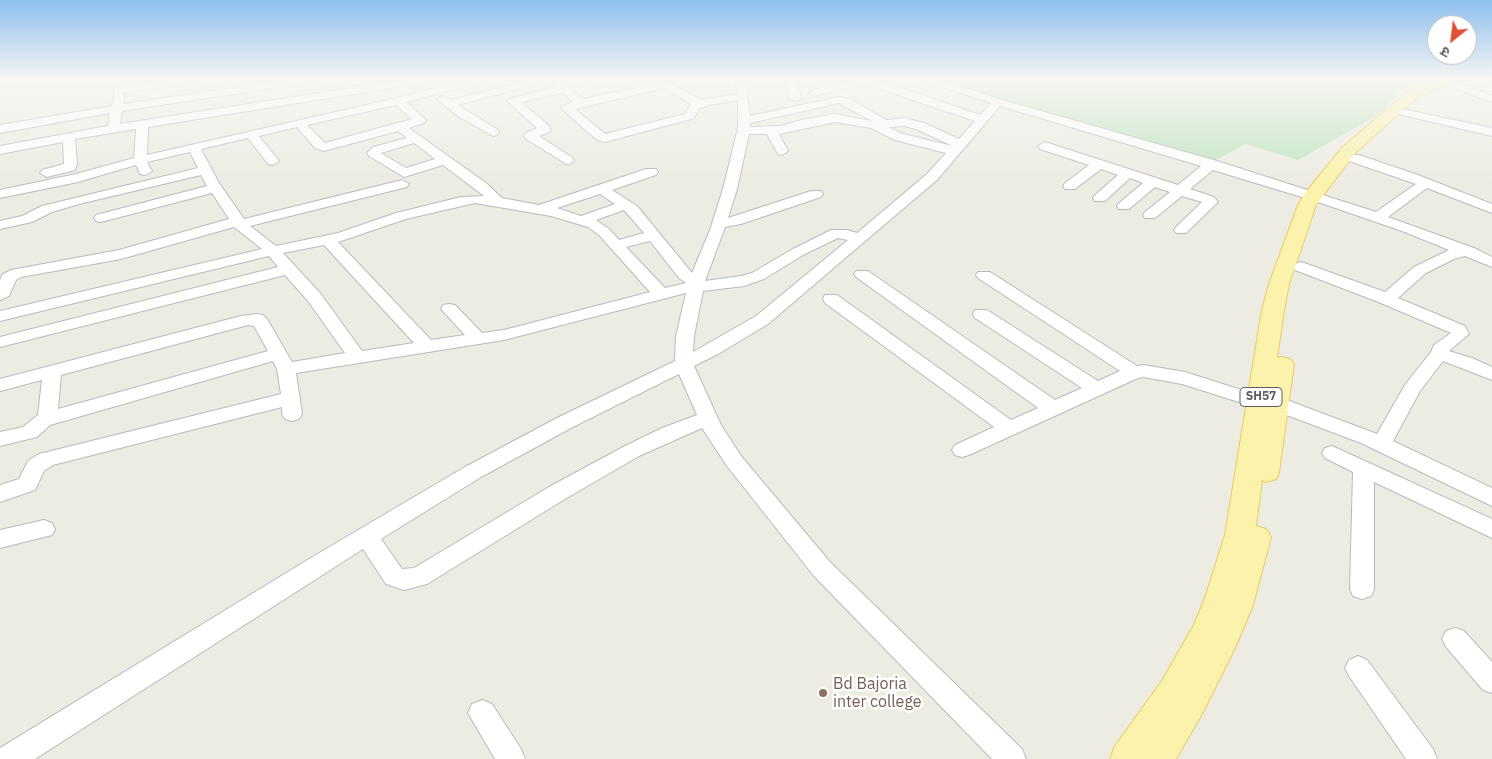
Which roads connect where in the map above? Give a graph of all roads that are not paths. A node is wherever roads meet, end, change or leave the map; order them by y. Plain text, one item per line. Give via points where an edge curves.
1 (85, 114) edge
2 (116, 114) edge
3 (205, 114) edge
4 (338, 114) edge
5 (414, 114) edge
6 (462, 114) edge
7 (529, 114) edge
8 (575, 114) edge
9 (691, 114) edge
10 (743, 114) edge
11 (754, 114) edge
12 (865, 114) edge
13 (966, 114) edge
14 (987, 114) edge
15 (1041, 114) edge
16 (1389, 114) edge
17 (1399, 114) edge
18 (1413, 114) edge
19 (982, 120) junction
20 (299, 123) junction
21 (142, 124) junction
22 (879, 124) junction
23 (400, 127) junction
24 (115, 128) junction
25 (0, 129) edge
26 (772, 131) junction
27 (493, 132) dead end
28 (1492, 132) edge
29 (250, 134) junction
30 (69, 137) junction
31 (415, 138) junction
32 (1044, 146) dead end
33 (194, 147) junction
34 (958, 148) junction
35 (0, 150) edge
36 (782, 151) dead end
37 (1354, 158) junction
38 (140, 160) junction
39 (445, 160) junction
40 (273, 161) dead end
41 (568, 161) dead end
42 (1099, 164) junction
43 (1212, 164) junction
44 (205, 170) junction
45 (651, 172) dead end
46 (1128, 173) junction
47 (0, 182) edge
48 (1154, 182) junction
49 (149, 183) junction
50 (402, 184) dead end
51 (1425, 184) junction
52 (1070, 186) dead end
53 (216, 188) junction
54 (600, 188) junction
55 (1181, 190) junction
56 (0, 194) edge
57 (816, 194) dead end
58 (1317, 197) junction
59 (1100, 198) dead end
60 (498, 201) junction
61 (626, 205) junction
62 (1124, 206) dead end
63 (540, 209) junction
64 (1492, 209) edge
65 (1150, 216) dead end
66 (101, 218) dead end
67 (1378, 218) junction
68 (584, 220) junction
69 (238, 222) junction
70 (720, 223) junction
71 (0, 225) edge
72 (1181, 230) dead end
73 (654, 235) junction
74 (859, 239) junction
75 (328, 240) junction
76 (616, 245) junction
77 (272, 251) junction
78 (1466, 251) junction
79 (1492, 256) edge
80 (1492, 262) edge
81 (1301, 267) junction
82 (290, 270) junction
83 (862, 274) dead end
84 (984, 275) dead end
85 (696, 285) junction
86 (661, 294) junction
87 (0, 295) edge
88 (831, 298) dead end
89 (1387, 299) junction
90 (449, 309) dead end
91 (981, 314) dead end
92 (0, 316) edge
93 (479, 340) junction
94 (0, 342) edge
95 (428, 348) junction
96 (1440, 354) junction
97 (357, 358) junction
98 (283, 362) junction
99 (684, 365) junction
100 (1134, 372) junction
101 (52, 373) junction
102 (1492, 374) edge
103 (0, 385) edge
104 (1096, 388) junction
105 (1266, 401) junction
106 (1052, 408) junction
107 (47, 418) junction
108 (708, 418) junction
109 (1008, 428) junction
110 (0, 439) edge
111 (1381, 444) junction
112 (962, 450) dead end
113 (1332, 453) dead end
114 (1365, 468) junction
115 (0, 494) edge
116 (1492, 498) edge
117 (44, 529) dead end
118 (1492, 529) edge
119 (367, 536) junction
120 (0, 539) edge
121 (1362, 589) dead end
122 (1455, 639) dead end
123 (1358, 668) dead end
124 (1492, 681) edge
125 (482, 713) dead end
126 (9, 759) edge
127 (511, 759) edge
128 (1012, 759) edge
129 (1128, 759) edge
130 (1155, 759) edge
131 (1423, 759) edge

1 - 25 street
2 - 24 street
3 - 21 street
4 - 20 street
5 - 23 street via 420,120
6 - 27 street
7 - 41 street via 546,129 530,136
8 - 9 street via 605,138
10 - 70 street via 730,189
11 - 26 street
12 - 22 street
13 - 19 street
14 - 19 street
15 - 43 street
16 - 58 main road, SH57 via 1349,150
17 - 37 main road, SH57
18 - 28 street
19 - 34 street
20 - 23 street via 318,145 324,146
20 - 29 street
21 - 24 street
21 - 38 street
22 - 26 street via 831,118
22 - 34 street via 899,137
23 - 31 street
24 - 30 street
26 - 36 street
29 - 33 street
29 - 40 street
30 - 35 street
30 - 47 street via 70,167
31 - 39 street
31 - 39 street via 373,153 404,173
32 - 42 street
33 - 38 street
33 - 44 street
34 - 74 street via 932,177
37 - 51 street
37 - 58 main road, SH57
38 - 49 street
38 - 56 street via 78,178
39 - 60 street
42 - 46 street
42 - 52 street
43 - 55 street
43 - 58 street
44 - 49 street
44 - 53 street
45 - 54 street
46 - 48 street
46 - 59 street
48 - 55 street
48 - 62 street
49 - 71 street via 46,209 27,219
50 - 69 street
51 - 64 street
51 - 67 street
53 - 66 street
53 - 69 street
54 - 61 street
54 - 63 street
55 - 65 street
55 - 72 street via 1211,202
57 - 70 street via 736,221
58 - 67 street
58 - 81 main road, SH57 via 1318,207
58 - 105 main road, SH57 via 1279,284 1273,310
60 - 63 street
60 - 75 street via 475,199 443,205
61 - 68 street
61 - 73 street
63 - 68 street
67 - 78 street
68 - 76 street via 604,232
69 - 77 street
69 - 87 street via 121,254 17,274 9,278
70 - 85 street
73 - 76 street
73 - 85 street via 685,276
74 - 85 street via 836,233 758,276 713,286
74 - 99 street via 762,320
75 - 77 street
75 - 95 street
76 - 86 street
77 - 82 street
77 - 92 street
78 - 79 street
78 - 80 street
78 - 89 street via 1420,270
81 - 89 street
81 - 105 main road, SH57
82 - 94 street
82 - 97 street via 314,297
83 - 106 street
84 - 100 street
85 - 86 street
85 - 99 street via 685,336
86 - 93 street
88 - 109 street
89 - 96 street via 1458,330 1460,334 1440,349
90 - 93 street
91 - 104 street
93 - 95 street
95 - 97 street
96 - 102 street
96 - 111 street via 1412,389
97 - 98 street
98 - 101 street via 257,319
98 - 107 street
98 - 115 street via 292,406 46,460 35,466 27,484
99 - 108 street
99 - 119 street via 548,432
100 - 104 street
100 - 105 street via 1178,377
101 - 103 street
101 - 107 street
104 - 106 street
105 - 111 street
105 - 129 main road, SH57 via 1240,535 1220,601 1174,692
105 - 130 main road, SH57 via 1255,539 1237,605 1224,638 1191,701
106 - 109 street
107 - 110 street via 38,422 30,432
108 - 119 street via 632,451 419,577 404,580 394,577
108 - 128 street via 734,461 822,569
109 - 112 street
111 - 116 street
113 - 114 street
114 - 118 street
114 - 121 street
117 - 120 street
119 - 126 street
122 - 124 street
123 - 131 street
125 - 127 street

